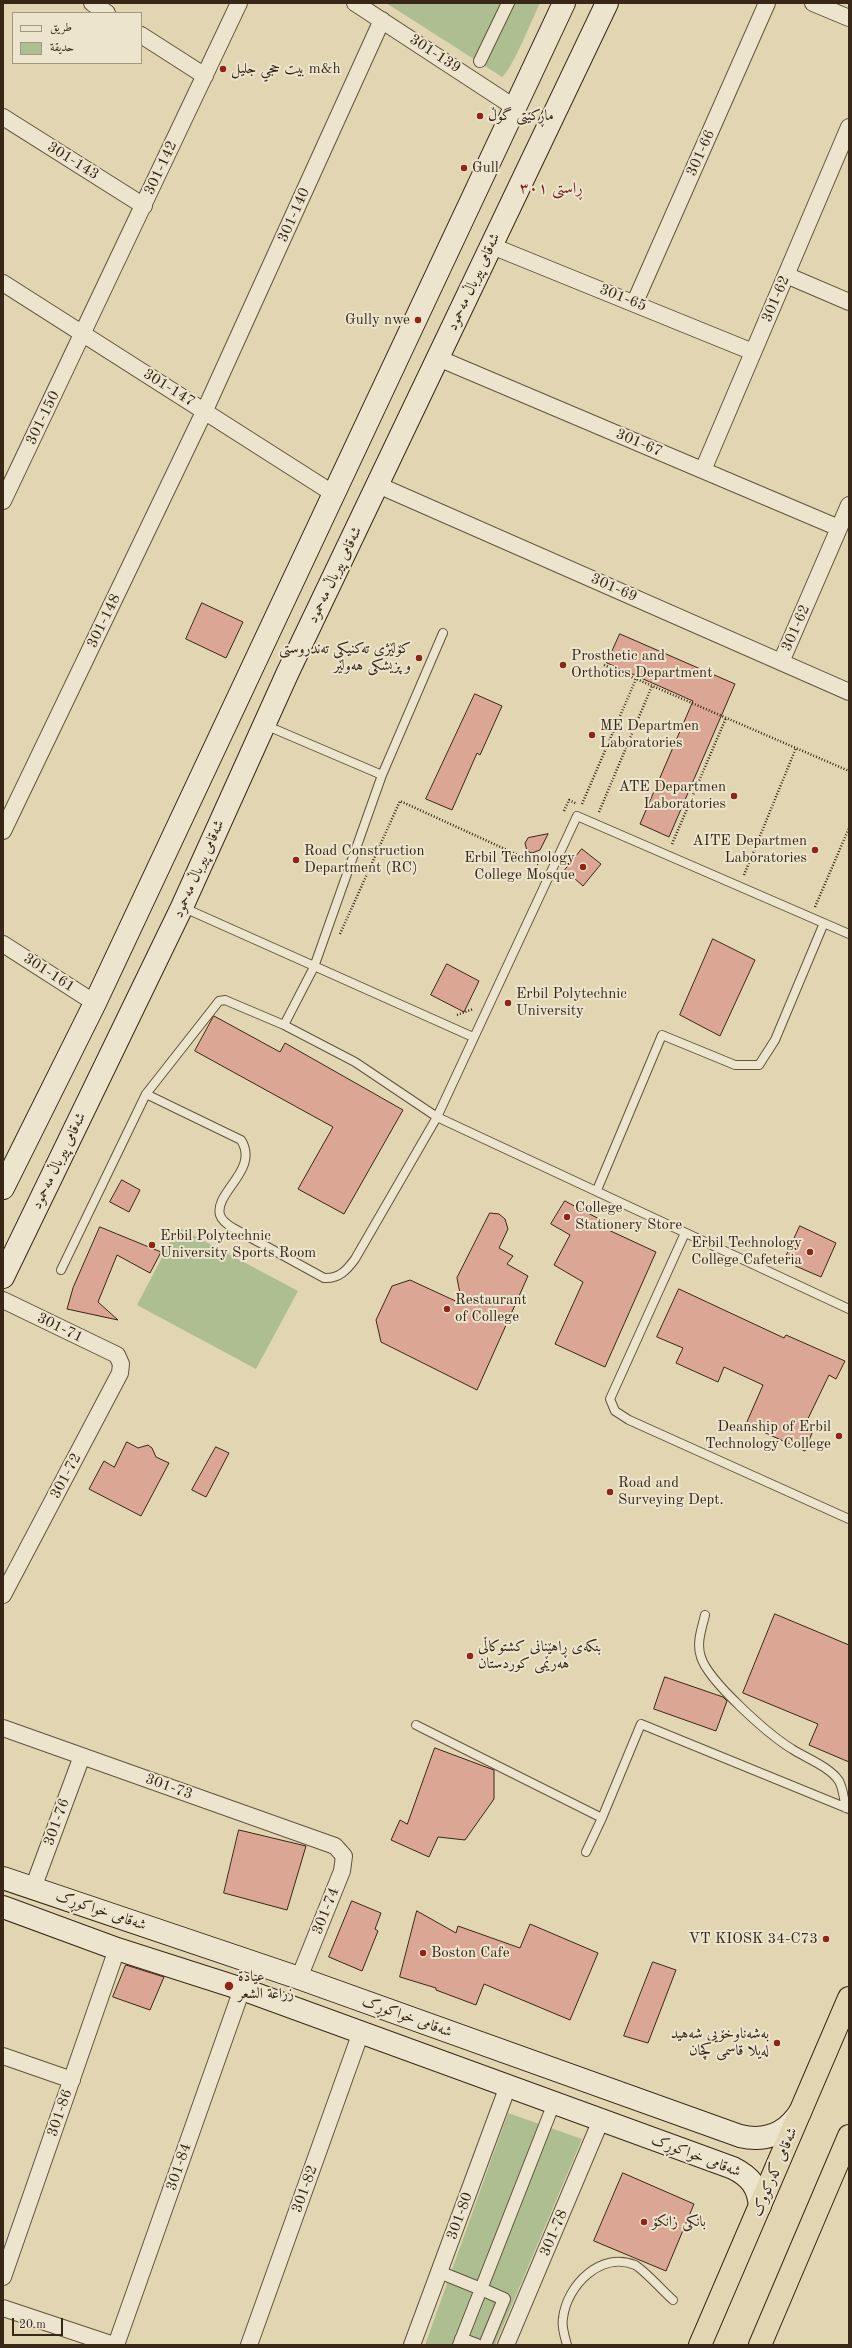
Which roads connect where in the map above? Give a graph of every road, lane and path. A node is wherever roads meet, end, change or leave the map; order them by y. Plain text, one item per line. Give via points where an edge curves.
1 (92, 3) edge
2 (239, 3) edge
3 (355, 3) edge
4 (508, 3) edge
5 (564, 3) edge
6 (607, 3) edge
7 (767, 3) edge
8 (813, 3) edge
9 (106, 12) edge
10 (849, 18) edge
11 (382, 20) junction
12 (142, 36) edge
13 (480, 61) dead end
14 (205, 76) junction
15 (514, 107) junction
16 (3, 117) edge
17 (849, 127) edge
18 (843, 158) edge
19 (144, 206) junction
20 (492, 246) junction
21 (786, 275) junction
22 (3, 283) edge
23 (635, 302) junction
24 (849, 302) edge
25 (84, 334) junction
26 (754, 352) junction
27 (438, 358) junction
28 (205, 410) junction
29 (703, 470) junction
30 (378, 485) junction
31 (334, 494) junction
32 (3, 501) edge
33 (849, 506) edge
34 (839, 528) junction
35 (443, 633) dead end
36 (258, 657) junction
37 (781, 662) junction
38 (604, 665) dead end
39 (288, 672) junction
40 (636, 679) junction
41 (652, 686) junction
42 (849, 692) edge
43 (726, 718) junction
44 (264, 725) junction
45 (796, 748) junction
46 (849, 771) edge
47 (382, 775) junction
48 (582, 805) junction
49 (587, 808) dead end
50 (593, 810) dead end
51 (599, 813) junction
52 (562, 814) dead end
53 (594, 824) junction
54 (849, 828) edge
55 (3, 831) edge
56 (672, 844) dead end
57 (543, 857) dead end
58 (540, 864) junction
59 (536, 872) dead end
60 (744, 875) dead end
61 (182, 907) junction
62 (816, 907) dead end
63 (824, 923) junction
64 (849, 934) edge
65 (339, 938) dead end
66 (3, 944) edge
67 (314, 967) junction
68 (95, 1003) junction
69 (474, 1009) dead end
70 (451, 1012) dead end
71 (284, 1025) junction
72 (473, 1037) junction
73 (146, 1094) junction
74 (437, 1117) junction
75 (3, 1188) edge
76 (597, 1190) junction
77 (685, 1233) junction
78 (61, 1270) dead end
79 (3, 1277) edge
80 (3, 1300) edge
81 (849, 1309) edge
82 (117, 1356) joint
83 (849, 1519) edge
84 (3, 1595) edge
85 (705, 1615) dead end
86 (416, 1725) dead end
87 (3, 1728) edge
88 (82, 1756) junction
89 (847, 1808) edge
90 (602, 1818) junction
91 (335, 1846) joint
92 (586, 1852) dead end
93 (3, 1878) edge
94 (33, 1888) junction
95 (3, 1907) edge
96 (117, 1949) junction
97 (298, 1978) junction
98 (242, 1989) junction
99 (849, 1998) edge
100 (361, 2032) junction
101 (3, 2056) edge
102 (72, 2080) junction
103 (508, 2086) junction
104 (554, 2103) junction
105 (802, 2109) junction
106 (601, 2120) junction
107 (849, 2136) edge
108 (760, 2206) junction
109 (439, 2272) junction
110 (3, 2277) edge
111 (481, 2289) junction
112 (673, 2300) dead end
113 (3, 2308) edge
114 (460, 2342) edge
115 (115, 2345) edge
116 (249, 2345) edge
117 (412, 2345) edge
118 (476, 2345) edge
119 (485, 2345) edge
120 (506, 2345) edge
121 (567, 2345) edge
122 (700, 2345) edge
123 (760, 2345) edge

1 - 9 street
2 - 14 street, 301-142
3 - 11 street, 301-139
4 - 13 street
5 - 15 main road
6 - 20 main road, شەقامی پیرباڵ مەحمود
7 - 23 street, 301-66
8 - 10 street
11 - 15 street, 301-139
11 - 28 street, 301-140
12 - 14 street
14 - 19 street, 301-142
15 - 31 main road
16 - 19 street, 301-143
17 - 18 street, 301-62
18 - 21 street, 301-62
19 - 25 street, 301-142
20 - 23 street, 301-65
20 - 27 main road, شەقامی پیرباڵ مەحمود
21 - 24 street
21 - 26 street, 301-62
22 - 25 street, 301-147
23 - 26 street, 301-65
25 - 28 street, 301-147
25 - 32 street, 301-150
26 - 29 street, 301-62
27 - 29 street, 301-67
27 - 30 main road, شەقامی پیرباڵ مەحمود
28 - 31 street, 301-147
28 - 55 street, 301-148
29 - 34 street, 301-67
30 - 37 street, 301-69
30 - 39 main road, شەقامی پیرباڵ مەحمود
31 - 36 main road
33 - 34 street, 301-62
34 - 37 street, 301-62
35 - 47 lane
36 - 39 main road
36 - 68 main road
37 - 42 street, 301-69
38 - 40 path
39 - 44 main road, شەقامی پیرباڵ مەحمود
40 - 41 path
40 - 48 path
41 - 43 path
41 - 51 path
43 - 45 path
43 - 56 path
44 - 47 lane
44 - 61 main road, شەقامی پیرباڵ مەحمود
45 - 46 path
45 - 60 path
47 - 67 lane
48 - 49 path
48 - 52 path via 569,800
50 - 51 path
51 - 53 path
53 - 63 lane
53 - 72 lane via 577,816
54 - 62 path
57 - 58 path
58 - 59 path
58 - 65 path via 400,801
61 - 67 lane
61 - 79 main road, شەقامی پیرباڵ مەحمود
63 - 64 lane
63 - 76 lane via 775,1040 759,1065 735,1065 662,1035
66 - 68 street, 301-161
67 - 71 lane
67 - 72 lane
68 - 75 main road
69 - 70 path via 458,1015
71 - 73 lane via 225,1000 219,1001
71 - 74 lane via 355,1062
72 - 74 lane
73 - 74 lane via 241,1140 247,1158 221,1206 220,1216 223,1221 324,1278 340,1275 356,1259
73 - 78 lane
74 - 76 lane
76 - 77 lane
77 - 81 lane
77 - 83 lane via 610,1399 615,1411 629,1420
80 - 82 street, 301-71
82 - 84 street, 301-72 via 121,1364 120,1374
85 - 89 lane via 699,1643 700,1657 713,1678 789,1747 834,1775 840,1783
86 - 90 lane
87 - 88 street, 301-73
88 - 91 street, 301-73
88 - 94 street, 301-76
89 - 90 lane via 641,1724
90 - 92 lane
91 - 97 street, 301-74 via 344,1856 342,1871
93 - 94 main road, شەقامی خواکوڕک
94 - 97 main road, شەقامی خواکوڕک
95 - 96 main road, شەقامی خواکوڕک
96 - 98 main road, شەقامی خواکوڕک
96 - 102 street, 301-86
97 - 105 main road, شەقامی خواکوڕک via 740,2136 752,2139 776,2135 786,2128
98 - 100 main road, شەقامی خواکوڕک
98 - 115 street, 301-84
99 - 105 highway, شەقامی کەرکووک
100 - 103 main road, شەقامی خواکوڕک
100 - 116 street, 301-82
101 - 102 street
102 - 110 street, 301-86
103 - 104 main road, شەقامی خواکوڕک
103 - 109 street, 301-80
104 - 106 main road, شەقامی خواکوڕک
104 - 111 street
105 - 108 highway, شەقامی کەرکووک
106 - 108 main road, شەقامی خواکوڕک via 744,2174 756,2188
106 - 120 street, 301-78
107 - 123 highway
108 - 122 highway, شەقامی کەرکووک
109 - 111 street
109 - 117 street, 301-80
111 - 114 street
111 - 119 street via 504,2299
112 - 121 lane via 635,2265 611,2262 586,2274 568,2299 562,2319
113 - 115 street
114 - 118 street

